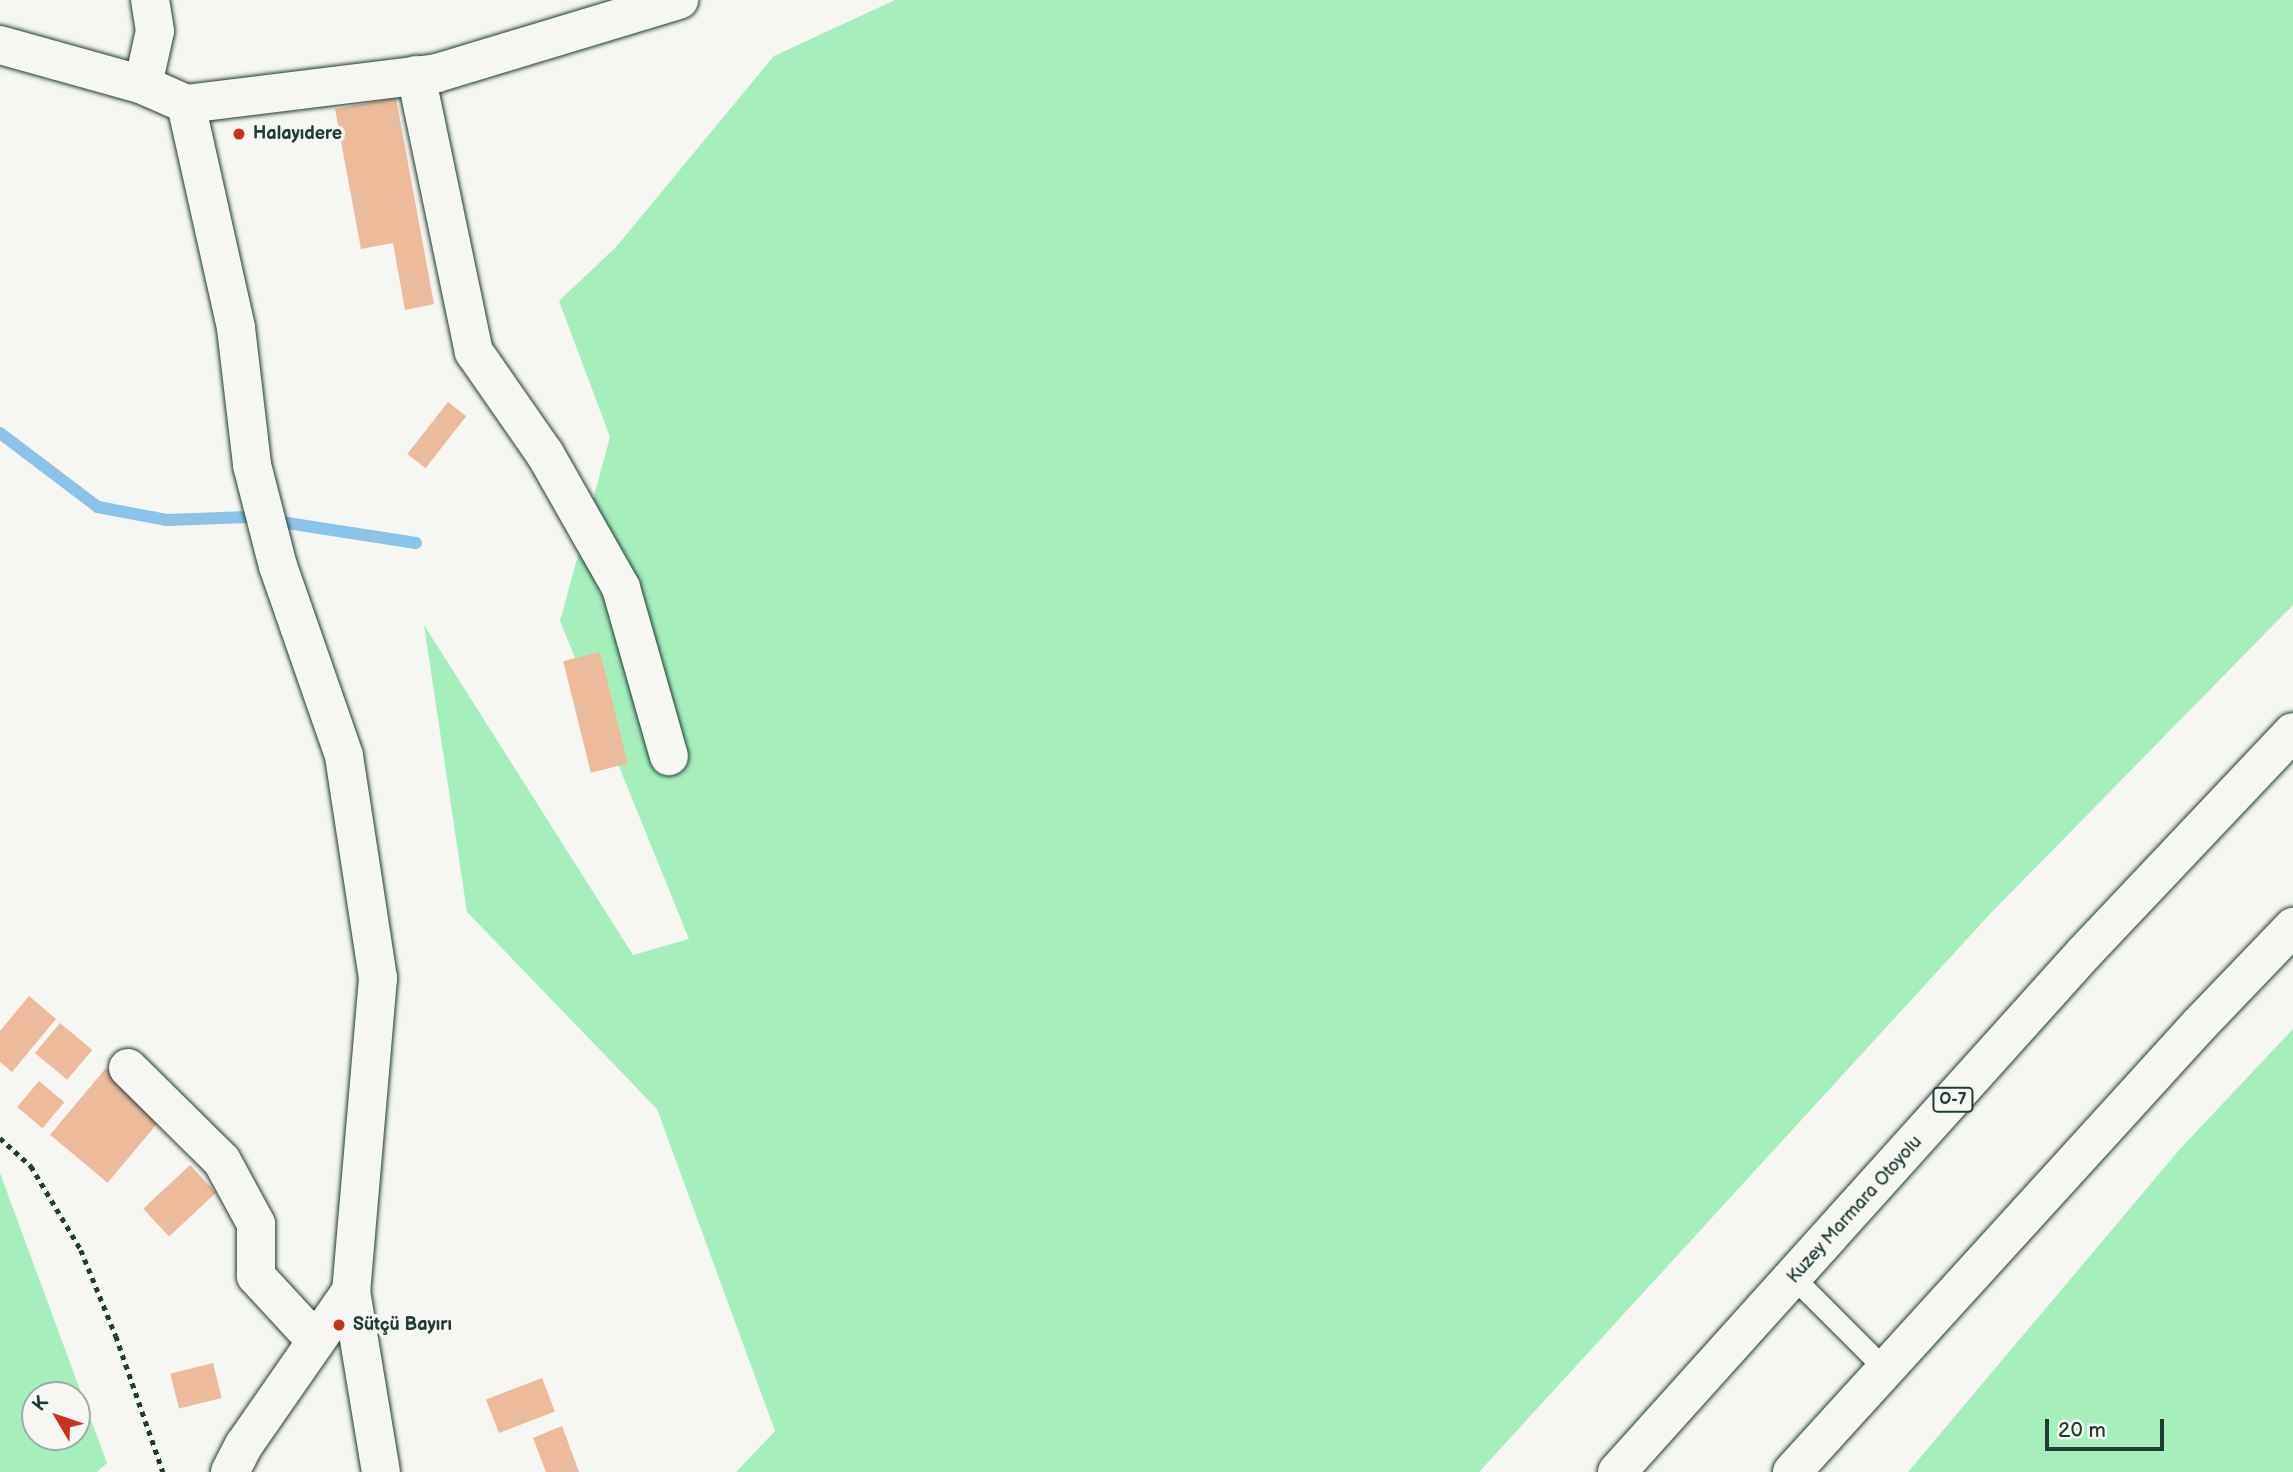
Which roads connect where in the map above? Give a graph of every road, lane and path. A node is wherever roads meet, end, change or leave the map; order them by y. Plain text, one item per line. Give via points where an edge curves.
1 (150, 0) edge
2 (679, 0) edge
3 (0, 45) edge
4 (416, 75) junction
5 (143, 85) junction
6 (186, 104) junction
7 (2293, 732) edge
8 (669, 756) dead end
9 (2293, 927) edge
10 (128, 1068) dead end
11 (0, 1138) edge
12 (1794, 1278) junction
13 (351, 1291) junction
14 (316, 1341) junction
15 (1884, 1368) junction
16 (163, 1472) edge
17 (230, 1472) edge
18 (381, 1472) edge
19 (1617, 1472) edge
20 (1792, 1472) edge

1 - 5 main road via 155,31
2 - 4 main road via 437,73
3 - 5 main road
4 - 6 main road
4 - 8 main road via 474,352 545,454 621,588
5 - 6 main road
6 - 13 main road via 236,328 252,465 278,566 344,756 378,978
7 - 12 main road, Kuzey Marmara Otoyolu / O-7 via 2084,953
9 - 15 main road
10 - 14 main road via 222,1161 256,1224 256,1276
11 - 16 path via 31,1166 81,1250
12 - 15 lane
12 - 19 main road, Kuzey Marmara Otoyolu / O-7
13 - 14 main road
13 - 18 main road
14 - 17 main road
15 - 20 main road

